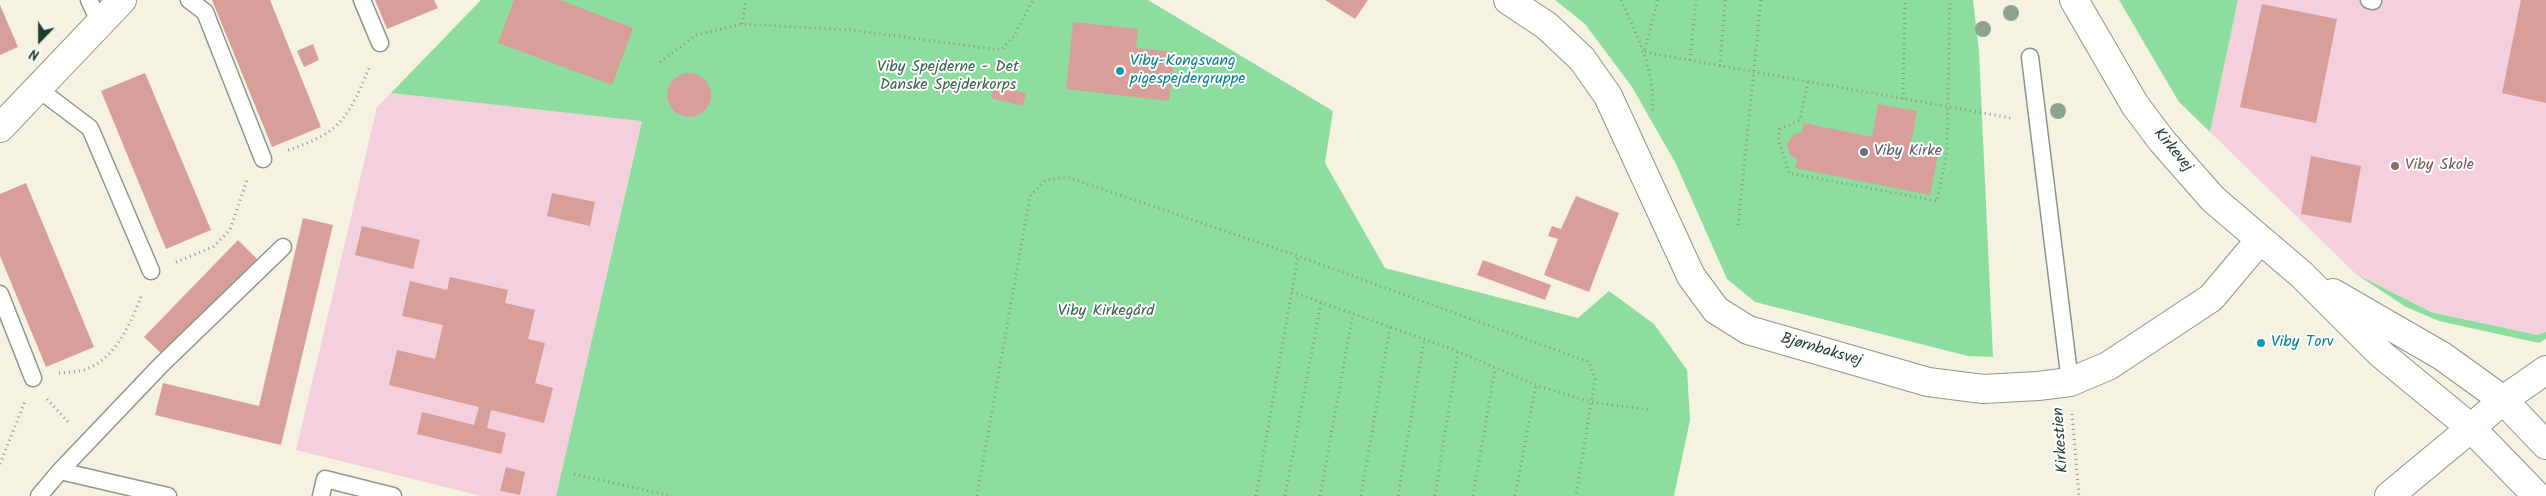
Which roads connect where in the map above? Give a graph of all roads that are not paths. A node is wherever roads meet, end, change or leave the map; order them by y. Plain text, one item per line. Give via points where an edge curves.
1 (122, 0) edge
2 (189, 0) edge
3 (362, 0) edge
4 (1508, 0) edge
5 (2074, 0) edge
6 (94, 12) edge
7 (380, 43) road end
8 (2030, 58) dead end
9 (37, 88) junction
10 (0, 128) edge
11 (263, 158) road end
12 (2259, 241) junction
13 (283, 247) dead end
14 (151, 271) road end
15 (2302, 275) junction
16 (0, 294) edge
17 (2546, 370) edge
18 (33, 378) road end
19 (2070, 382) junction
20 (2503, 400) junction
21 (2471, 428) junction
22 (2546, 445) edge
23 (60, 471) junction
24 (39, 496) edge
25 (168, 496) edge
26 (321, 496) edge
27 (393, 496) edge
28 (2389, 496) edge
29 (2536, 496) edge

1 - 6 street
2 - 11 lane via 205,12
3 - 7 lane
4 - 19 street, Bjørnbaksvej via 1547,26 1582,59 1608,96 1691,276 1716,310 1748,330 1928,382 1983,388
5 - 12 street, Kirkevej via 2135,105 2157,134 2213,199
6 - 9 street
8 - 19 lane
9 - 10 street
9 - 14 lane via 90,128
12 - 15 street, Kirkevej
12 - 19 street, Bjørnbaksvej via 2211,298 2108,366
13 - 23 lane
15 - 20 street, Kirkevej via 2442,356
15 - 21 street, Kirkevej via 2381,354
16 - 18 lane
17 - 20 street
20 - 21 street
20 - 22 street
21 - 28 street
21 - 29 street
23 - 24 lane
23 - 25 lane
26 - 27 lane via 325,479

